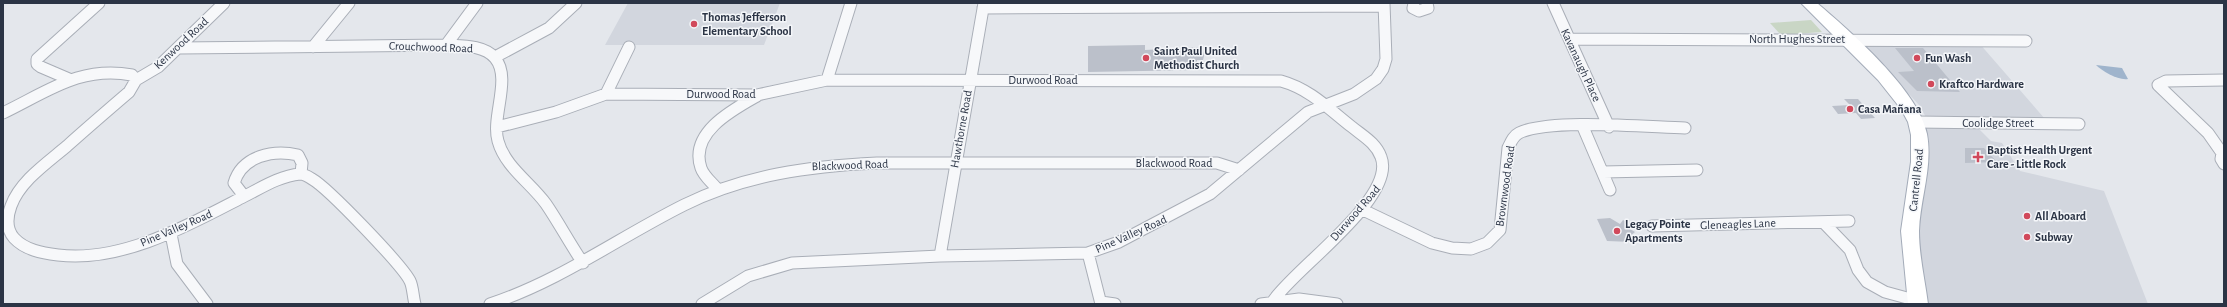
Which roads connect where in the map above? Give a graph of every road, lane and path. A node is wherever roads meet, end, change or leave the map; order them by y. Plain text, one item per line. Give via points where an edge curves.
1 (99, 3) edge
2 (224, 3) edge
3 (350, 3) edge
4 (477, 3) edge
5 (576, 3) edge
6 (851, 3) edge
7 (1414, 3) edge
8 (1427, 3) edge
9 (1553, 3) edge
10 (1808, 3) edge
11 (1384, 4) edge
12 (984, 5) edge
13 (1109, 5) edge
14 (1296, 5) edge
15 (1847, 39) junction
16 (1569, 40) junction
17 (2026, 41) dead end
18 (446, 45) junction
19 (314, 47) junction
20 (629, 47) dead end
21 (179, 48) junction
22 (495, 58) junction
23 (69, 79) junction
24 (136, 80) junction
25 (827, 80) junction
26 (969, 80) junction
27 (2224, 80) edge
28 (606, 94) junction
29 (757, 95) junction
30 (1327, 105) junction
31 (3, 114) edge
32 (1916, 122) junction
33 (2079, 124) dead end
34 (497, 127) junction
35 (1583, 127) junction
36 (1609, 127) junction
37 (1685, 128) dead end
38 (2223, 153) edge
39 (955, 163) junction
40 (2224, 164) edge
41 (1239, 170) junction
42 (1697, 170) dead end
43 (1603, 172) junction
44 (301, 174) junction
45 (718, 190) junction
46 (1610, 190) dead end
47 (244, 196) junction
48 (1361, 209) junction
49 (1849, 221) dead end
50 (1823, 222) junction
51 (1652, 226) dead end
52 (6, 234) edge
53 (171, 234) junction
54 (1088, 253) junction
55 (940, 256) junction
56 (583, 263) junction
57 (1267, 302) edge
58 (1918, 302) edge
59 (1101, 303) edge
60 (207, 304) edge
61 (415, 304) edge
62 (490, 304) edge
63 (702, 304) edge
64 (1115, 304) edge
65 (1337, 304) edge

1 - 23 street via 37,59 37,64 41,67
2 - 21 street, Kenwood Road
3 - 19 street
4 - 18 street
5 - 22 street via 546,31
6 - 25 street
7 - 8 street via 1413,8 1419,11 1428,8
9 - 16 street, Kavanaugh Place
10 - 15 main road, Cantrell Road
11 - 14 street
11 - 30 street, Pine Valley Road via 1387,46 1383,69 1376,79 1363,89
12 - 13 street
12 - 26 street, Hawthorne Road
13 - 14 street
15 - 16 street, North Hughes Street
15 - 17 street, North Hughes Street
15 - 32 main road, Cantrell Road via 1889,84
16 - 36 street, Kavanaugh Place
18 - 19 street, Crouchwood Road
18 - 22 street, Crouchwood Road via 475,48
19 - 21 street, Crouchwood Road
20 - 28 street
21 - 24 street, Kenwood Road via 155,69
22 - 34 street via 501,73
23 - 24 street via 115,72 132,75
23 - 31 street
24 - 52 street, Pine Valley Road via 129,92 37,172 20,190 8,212
25 - 26 street, Durwood Road
25 - 29 street, Durwood Road
26 - 30 street, Durwood Road via 1271,80 1300,87
26 - 39 street, Hawthorne Road
27 - 38 street via 2166,81 2158,85 2208,133
28 - 29 street, Durwood Road
28 - 34 street, Durwood Road via 556,112
29 - 45 street via 723,116 702,143 701,168
30 - 41 street, Pine Valley Road via 1298,119
30 - 48 street, Durwood Road via 1371,142 1381,157 1382,181
32 - 33 street, Coolidge Street
32 - 58 main road, Cantrell Road via 1920,147 1910,233
34 - 56 street via 498,140 503,152 545,203
35 - 36 street, Brownwood Road
35 - 43 street
35 - 48 street, Brownwood Road via 1539,128 1528,130 1511,140 1507,157 1501,226 1496,236 1480,246 1464,249 1442,247
36 - 37 street, Brownwood Road
38 - 40 street
39 - 41 street, Blackwood Road via 1217,163
39 - 45 street, Blackwood Road via 819,165 762,176
39 - 55 street, Hawthorne Road
41 - 54 street, Pine Valley Road via 1192,205 1125,239
42 - 43 street
43 - 46 street
44 - 47 street, Pine Valley Road via 275,181
44 - 47 street via 301,158 293,153 276,152 258,157 247,163 235,178 234,183
44 - 61 street via 313,179 335,199 398,265 410,281
45 - 56 street, Blackwood Road via 683,206
47 - 53 street, Pine Valley Road
48 - 57 street, Durwood Road
49 - 50 street, Gleneagles Lane
50 - 51 street, Gleneagles Lane
50 - 58 street via 1850,250 1858,270 1867,282 1885,292
52 - 53 street, Pine Valley Road via 32,250 74,256 127,248
53 - 60 street via 177,264
54 - 55 street, Pine Valley Road
54 - 59 street
55 - 63 street, Pine Valley Road via 792,263 748,276
56 - 62 street, Blackwood Road via 532,288
57 - 65 street via 1306,300
59 - 64 street

